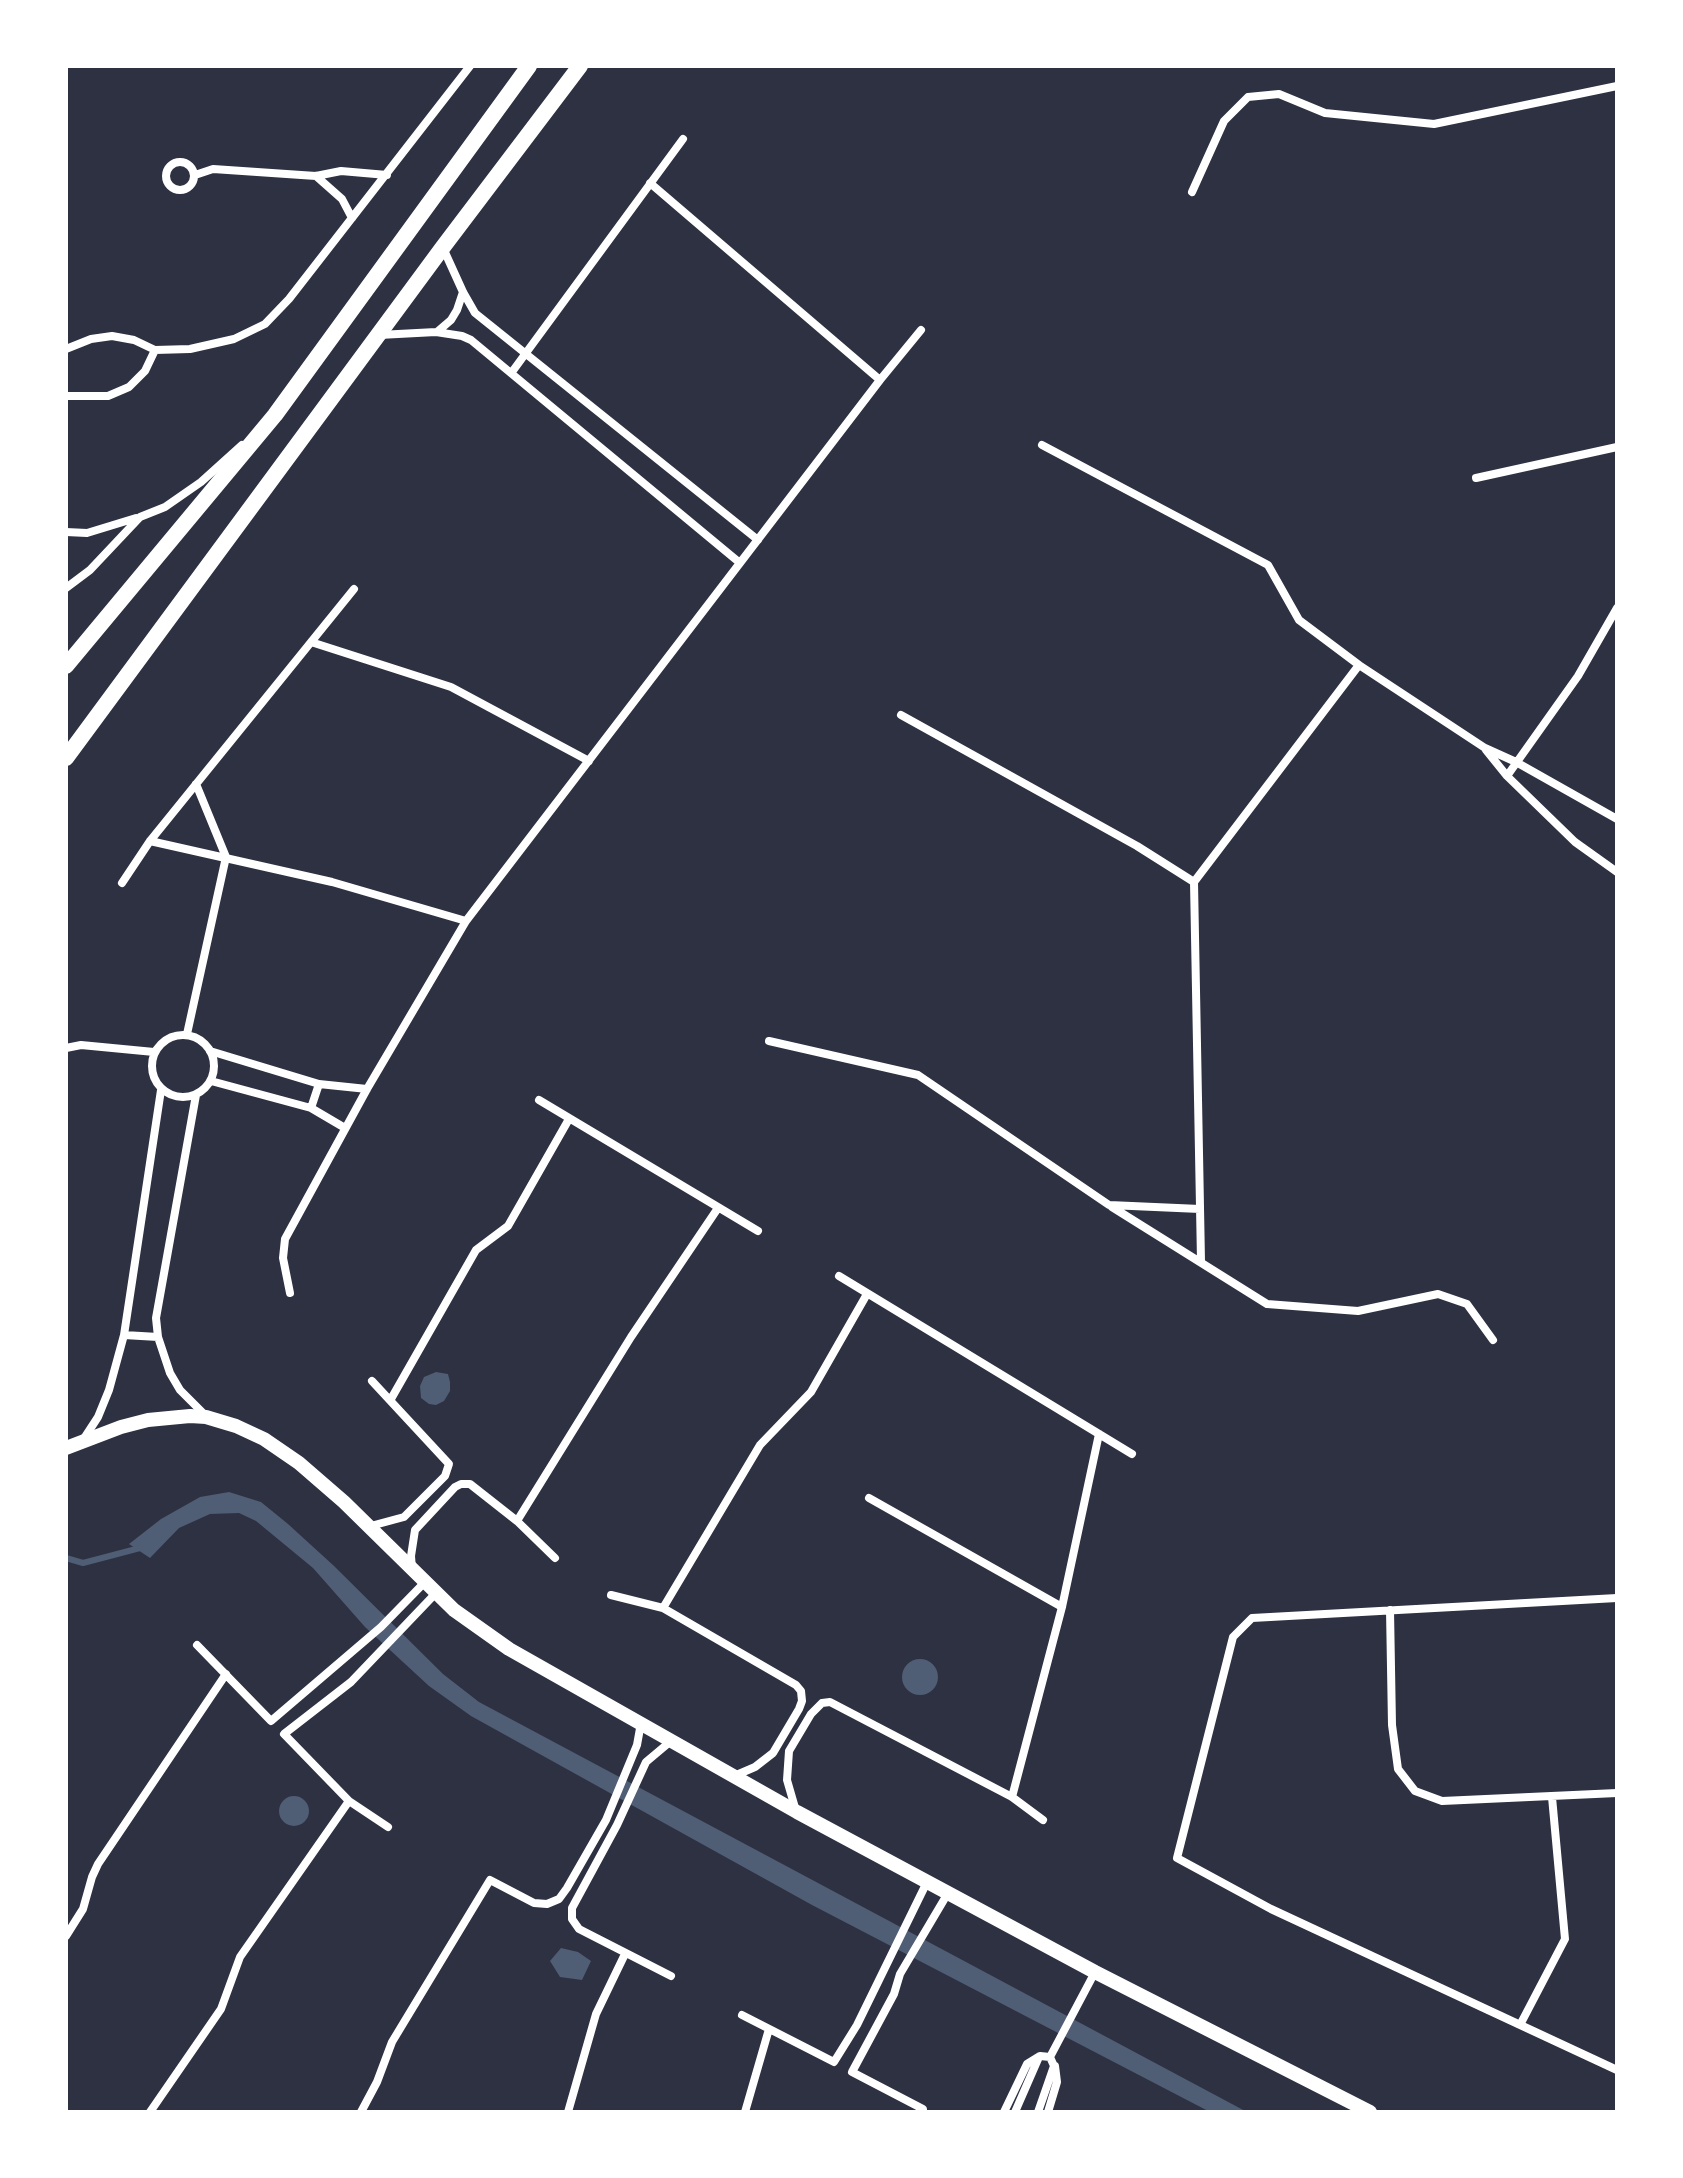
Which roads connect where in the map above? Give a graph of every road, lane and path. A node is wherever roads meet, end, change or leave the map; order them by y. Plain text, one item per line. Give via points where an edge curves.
1 (470, 66) edge
2 (529, 66) edge
3 (580, 66) edge
4 (1617, 86) edge
5 (683, 139) dead end
6 (195, 175) dead end
7 (387, 175) junction
8 (316, 176) junction
9 (650, 183) junction
10 (1192, 192) dead end
11 (352, 218) junction
12 (443, 247) junction
13 (463, 292) junction
14 (921, 330) dead end
15 (436, 332) junction
16 (378, 335) junction
17 (66, 349) edge
18 (155, 350) junction
19 (525, 354) junction
20 (512, 372) junction
21 (880, 380) junction
22 (66, 396) edge
23 (275, 415) junction
24 (1042, 445) dead end
25 (1617, 447) edge
26 (1476, 478) dead end
27 (140, 517) junction
28 (66, 532) edge
29 (758, 540) junction
30 (740, 563) junction
31 (66, 588) edge
32 (354, 589) dead end
33 (1617, 608) edge
34 (311, 642) junction
35 (1359, 665) junction
36 (66, 666) edge
37 (901, 715) dead end
38 (1485, 748) junction
39 (66, 758) edge
40 (589, 761) junction
41 (1516, 762) junction
42 (1507, 776) junction
43 (196, 784) junction
44 (1617, 819) edge
45 (150, 841) junction
46 (226, 857) junction
47 (1617, 872) edge
48 (1194, 882) junction
49 (122, 883) dead end
50 (466, 921) junction
51 (187, 1034) junction
52 (769, 1041) dead end
53 (66, 1048) edge
54 (210, 1051) junction
55 (154, 1052) junction
56 (211, 1081) junction
57 (319, 1084) junction
58 (367, 1089) junction
59 (161, 1090) junction
60 (196, 1095) junction
61 (539, 1100) dead end
62 (311, 1108) junction
63 (569, 1119) junction
64 (345, 1128) junction
65 (1109, 1205) junction
66 (718, 1208) junction
67 (1200, 1209) junction
68 (758, 1231) dead end
69 (1201, 1261) junction
70 (839, 1276) dead end
71 (290, 1293) dead end
72 (867, 1294) junction
73 (124, 1335) junction
74 (158, 1337) junction
75 (1493, 1340) dead end
76 (372, 1381) dead end
77 (391, 1399) junction
78 (206, 1417) junction
79 (1099, 1434) junction
80 (83, 1441) junction
81 (66, 1448) edge
82 (1132, 1454) dead end
83 (869, 1498) dead end
84 (517, 1521) junction
85 (367, 1527) junction
86 (555, 1558) dead end
87 (412, 1569) junction
88 (425, 1582) junction
89 (436, 1593) junction
90 (611, 1595) dead end
91 (1617, 1598) edge
92 (1062, 1607) junction
93 (663, 1608) junction
94 (1390, 1610) junction
95 (197, 1645) dead end
96 (226, 1674) junction
97 (641, 1723) junction
98 (672, 1741) junction
99 (734, 1776) junction
100 (1617, 1793) edge
101 (1012, 1797) junction
102 (1552, 1797) junction
103 (349, 1801) junction
104 (797, 1812) junction
105 (1043, 1820) dead end
106 (388, 1827) dead end
107 (927, 1882) junction
108 (948, 1893) junction
109 (66, 1936) edge
110 (625, 1954) junction
111 (1095, 1972) junction
112 (671, 1976) dead end
113 (742, 2015) dead end
114 (1520, 2025) junction
115 (769, 2029) junction
116 (1047, 2054) junction
117 (1054, 2066) junction
118 (1617, 2070) edge
119 (150, 2112) edge
120 (361, 2112) edge
121 (568, 2112) edge
122 (745, 2112) edge
123 (923, 2112) edge
124 (1004, 2112) edge
125 (1015, 2112) edge
126 (1038, 2112) edge
127 (1048, 2112) edge
128 (1370, 2112) edge

1 - 7 street
2 - 23 main road
3 - 12 main road
4 - 10 street via 1434,124 1325,113 1279,94 1248,97 1224,121
5 - 9 street
6 - 8 street via 213,169
7 - 8 street via 341,171
7 - 11 street
8 - 11 street via 342,199
9 - 19 street
9 - 21 street
11 - 18 street via 265,324 234,339
12 - 13 street
12 - 16 main road
13 - 15 street via 451,320
13 - 19 street via 475,313
14 - 21 street
15 - 16 street
15 - 20 street via 462,336
16 - 39 main road
17 - 18 street via 112,336
18 - 22 street via 129,387 108,396
19 - 20 street
19 - 29 street
20 - 30 street
21 - 29 street
23 - 27 street via 201,482
23 - 36 main road
24 - 35 street via 1268,565 1299,620
25 - 26 street
27 - 28 street via 87,533
27 - 31 street
29 - 30 street
30 - 40 street
32 - 34 street
33 - 41 street via 1578,676
34 - 40 street via 451,687
34 - 43 street
35 - 38 street
35 - 48 street
37 - 48 street
38 - 41 street
38 - 42 street
40 - 50 street
41 - 42 street
41 - 44 street
42 - 47 street via 1575,842
43 - 45 street
43 - 46 street
45 - 46 street
45 - 49 street
46 - 50 street
46 - 51 street
48 - 67 street
50 - 58 street
51 - 54 street via 206,1043
51 - 55 street via 167,1037
52 - 65 street via 918,1075
53 - 55 street
54 - 56 street via 215,1062
54 - 57 street
55 - 59 street via 151,1072
56 - 60 street
56 - 62 street
57 - 58 street
57 - 62 street
58 - 64 street
59 - 60 street via 178,1097
59 - 73 street
60 - 74 street via 156,1318
61 - 63 street
62 - 64 street
63 - 66 street
63 - 77 street via 508,1226 476,1250
64 - 71 street via 285,1239
65 - 67 street
65 - 69 street
66 - 68 street
66 - 84 street
67 - 69 street
69 - 75 street via 1267,1304 1358,1311 1438,1294 1467,1304
70 - 72 street
72 - 79 street
72 - 93 street via 811,1392 760,1445
73 - 74 street
73 - 80 street via 109,1390
74 - 78 street via 180,1390
76 - 77 street
77 - 85 street via 449,1470 404,1517
78 - 80 street via 148,1420
78 - 85 street via 236,1426 288,1455
79 - 82 street
79 - 92 street
80 - 81 street
83 - 92 street
84 - 86 street
84 - 87 street via 470,1484 461,1484 415,1530
85 - 87 street
87 - 88 street
88 - 89 street
88 - 96 street via 271,1721
89 - 97 street via 509,1649
89 - 103 street via 351,1682 284,1734
90 - 93 street
91 - 94 street
92 - 101 street
93 - 99 street via 801,1691 799,1709 773,1753
94 - 102 street via 1398,1769 1415,1791 1442,1801
94 - 114 street via 1252,1618 1233,1637 1177,1858 1271,1909
95 - 96 street
96 - 109 street via 98,1864 83,1909
97 - 98 street
97 - 120 street via 634,1756 606,1820 559,1899 534,1903 490,1880 392,2042
98 - 99 street
98 - 110 street via 646,1762 572,1908 579,1929
99 - 104 street
100 - 102 street
101 - 104 street via 830,1702 811,1714 789,1751 787,1780
101 - 105 street
102 - 114 street via 1565,1939
103 - 106 street
103 - 119 street via 240,1957 221,2009
104 - 107 street
107 - 108 street
107 - 115 street via 834,2062
108 - 111 street
108 - 123 street via 900,1974 852,2072
110 - 112 street
110 - 121 street via 596,2014
111 - 116 street
111 - 128 street
113 - 115 street
114 - 118 street
115 - 122 street
116 - 117 street
116 - 124 street via 1027,2064
116 - 125 street
117 - 126 street
117 - 127 street via 1057,2082

